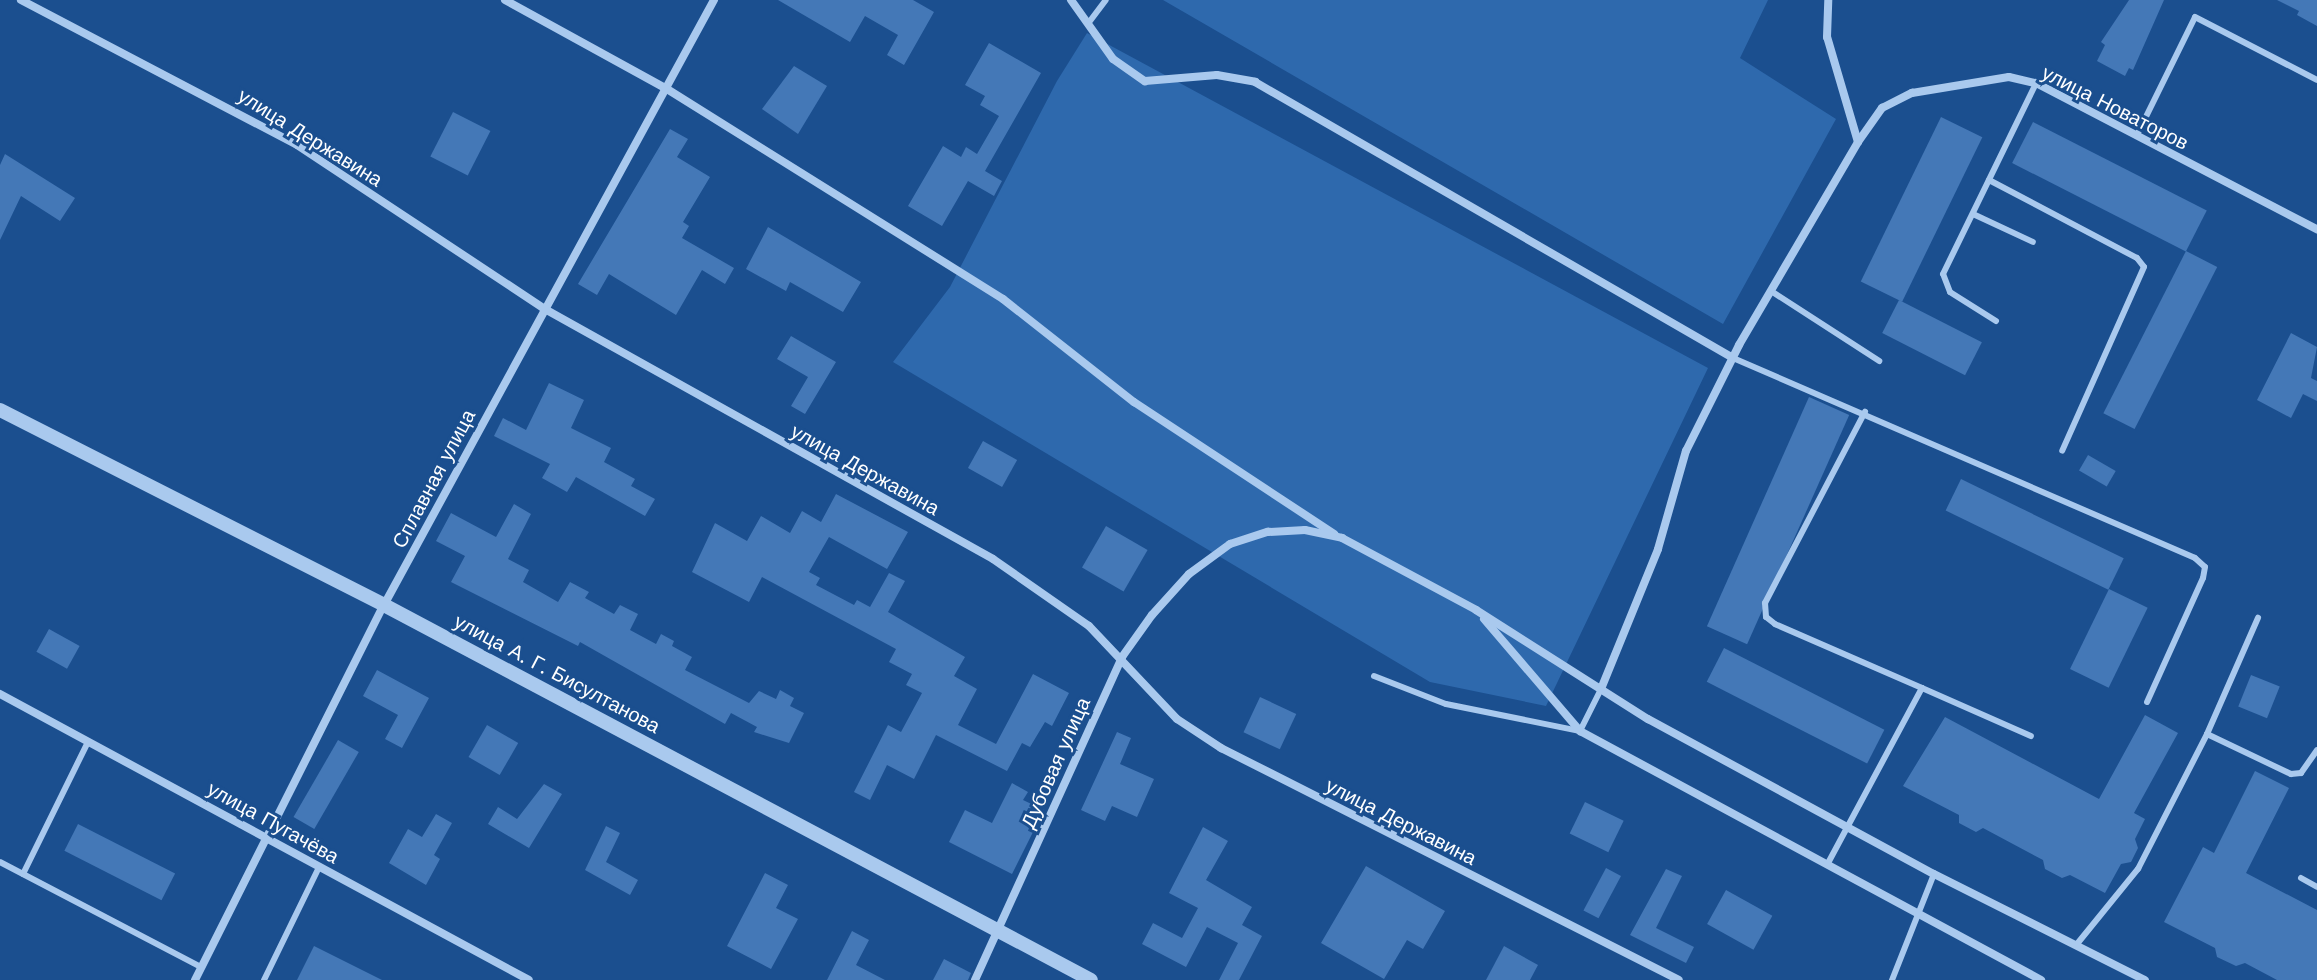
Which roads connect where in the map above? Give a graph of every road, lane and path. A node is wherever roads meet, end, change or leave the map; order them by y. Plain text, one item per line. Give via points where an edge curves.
1 (21, 0) edge
2 (505, 0) edge
3 (714, 0) edge
4 (1071, 0) edge
5 (1106, 0) edge
6 (1828, 0) edge
7 (1090, 21) junction
8 (2317, 80) edge
9 (2036, 83) junction
10 (667, 89) junction
11 (2137, 135) junction
12 (1858, 142) junction
13 (1989, 180) junction
14 (1973, 214) junction
15 (2317, 229) edge
16 (2033, 242) dead end
17 (1771, 291) junction
18 (543, 308) junction
19 (1996, 321) dead end
20 (1733, 358) junction
21 (1879, 361) dead end
22 (0, 410) edge
23 (1865, 412) junction
24 (2062, 451) dead end
25 (1342, 538) junction
26 (384, 605) junction
27 (1476, 610) junction
28 (2258, 618) dead end
29 (1122, 657) junction
30 (1374, 676) dead end
31 (1922, 688) junction
32 (1601, 689) junction
33 (0, 694) edge
34 (2147, 702) dead end
35 (1580, 731) junction
36 (2207, 734) junction
37 (2031, 736) dead end
38 (88, 742) junction
39 (2317, 750) edge
40 (1847, 827) junction
41 (264, 838) junction
42 (0, 862) edge
43 (1827, 865) junction
44 (319, 867) junction
45 (23, 874) junction
46 (1934, 874) junction
47 (2301, 878) dead end
48 (2317, 887) edge
49 (1915, 912) junction
50 (998, 933) junction
51 (2077, 944) junction
52 (201, 967) junction
53 (195, 980) edge
54 (264, 980) edge
55 (529, 980) edge
56 (975, 980) edge
57 (1091, 980) edge
58 (1679, 980) edge
59 (1892, 980) edge
60 (2041, 980) edge
61 (2145, 980) edge

1 - 18 street, улица Державина via 297,145
2 - 10 street
3 - 10 street, Сплавная улица
4 - 7 street
5 - 7 lane
6 - 12 street via 1827,37
7 - 20 street via 1113,59 1145,81 1217,75 1255,82
8 - 11 lane via 2195,17
9 - 11 street, улица Новаторов
9 - 12 street, улица Новаторов via 1983,79 1912,93 1882,108
9 - 13 lane
10 - 18 street, Сплавная улица
10 - 25 street via 1003,299 1134,402
11 - 15 street, улица Новаторов
12 - 17 street, улица Новаторов
13 - 14 lane
13 - 24 lane via 2137,258 2144,267
14 - 16 lane
14 - 19 lane via 1943,274 1944,284
17 - 20 street, улица Новаторов
17 - 21 lane
18 - 26 street, Сплавная улица
18 - 29 street, улица Державина via 993,559 1089,626
20 - 23 lane
20 - 32 street, улица Новаторов via 1686,451 1658,549
22 - 26 street, улица А. Г. Бисултанова
23 - 31 lane via 1765,603 1766,617
23 - 34 lane via 2195,558 2205,567
25 - 27 street
25 - 29 street, Дубовая улица via 1305,530 1268,532 1230,544 1189,574
26 - 41 street, Сплавная улица
26 - 50 street, улица А. Г. Бисултанова
27 - 32 street
27 - 35 street
28 - 36 lane
29 - 50 street, Дубовая улица
29 - 58 street, улица Державина via 1137,681 1177,719 1221,748
30 - 35 lane via 1446,704
31 - 37 lane
31 - 40 lane
32 - 35 lane
32 - 40 street
33 - 38 street, улица Пугачёва
35 - 43 street
36 - 39 lane via 2291,774 2301,773
36 - 51 lane via 2138,869
38 - 41 street, улица Пугачёва
38 - 45 lane
40 - 43 lane
40 - 46 street
41 - 44 street, улица Пугачёва
41 - 52 street, Сплавная улица
42 - 45 lane
43 - 49 street
44 - 54 lane
44 - 55 street, улица Пугачёва
45 - 52 lane
46 - 49 lane
46 - 51 street
47 - 48 lane
49 - 59 lane
49 - 60 street
50 - 56 street, Дубовая улица
50 - 57 street, улица А. Г. Бисултанова
51 - 61 street
52 - 53 street, Сплавная улица

